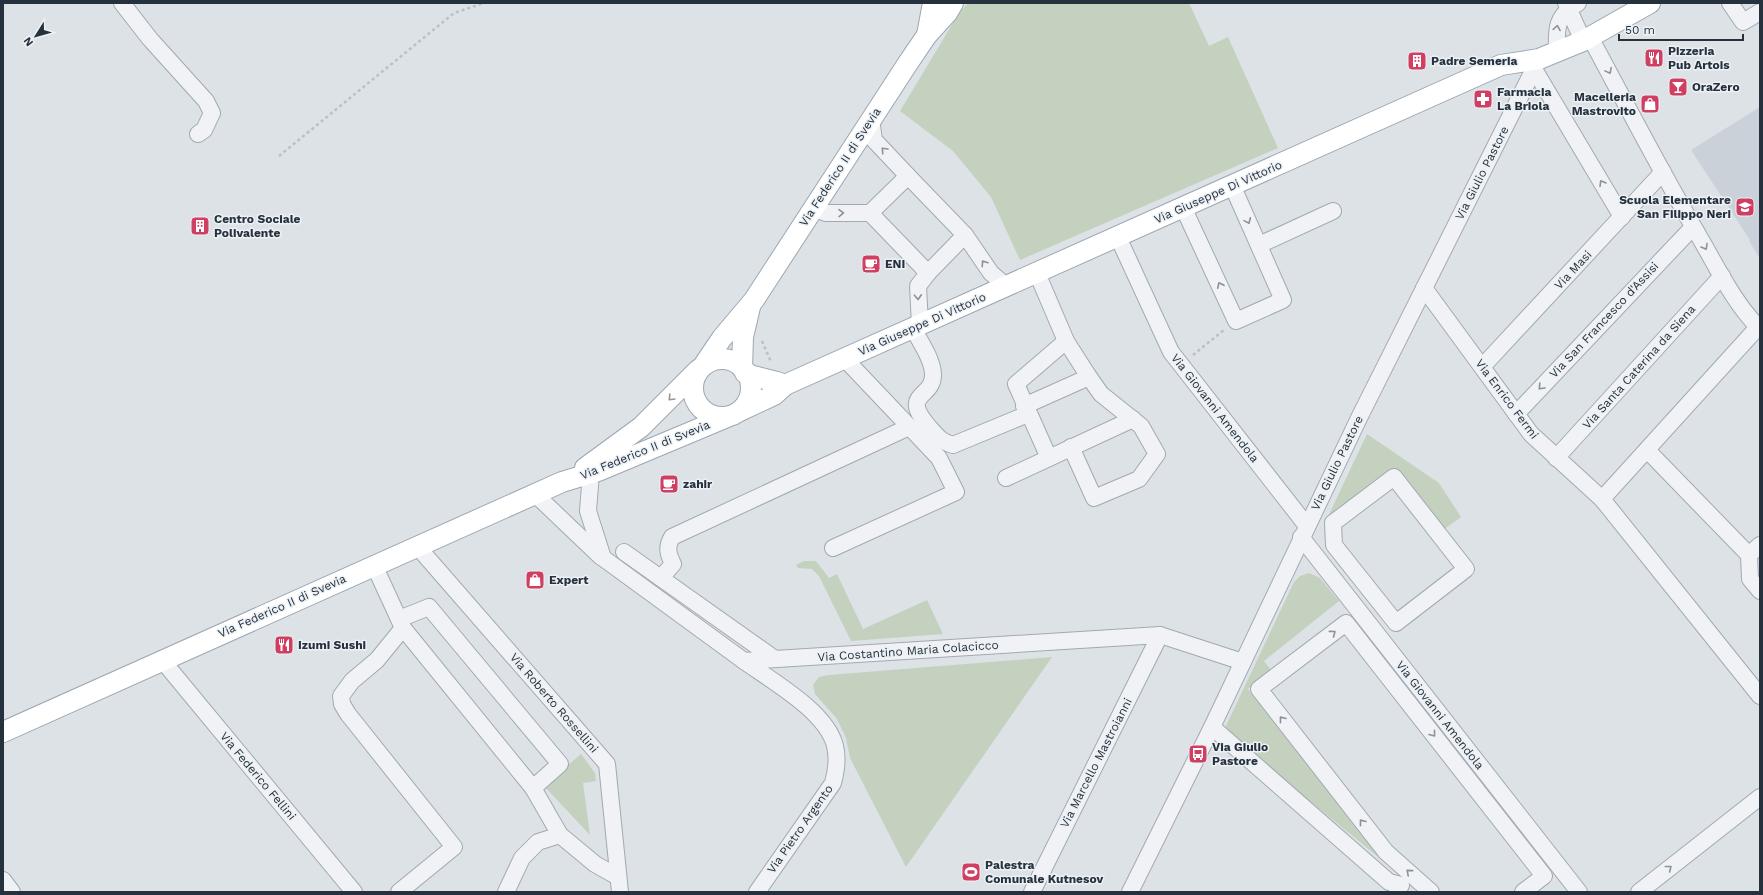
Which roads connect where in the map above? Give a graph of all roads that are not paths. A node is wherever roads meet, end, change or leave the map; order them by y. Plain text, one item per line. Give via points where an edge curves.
1 (122, 3) edge
2 (933, 3) edge
3 (953, 3) edge
4 (1650, 3) edge
5 (1730, 3) edge
6 (1571, 5) edge
7 (1760, 12) edge
8 (927, 35) junction
9 (1587, 39) junction
10 (1543, 60) junction
11 (871, 119) junction
12 (198, 134) dead end
13 (1663, 172) junction
14 (908, 176) junction
15 (1232, 185) junction
16 (1183, 207) junction
17 (813, 208) junction
18 (1333, 211) dead end
19 (870, 213) junction
20 (1622, 217) junction
21 (1693, 227) junction
22 (966, 235) junction
23 (1118, 236) junction
24 (1259, 245) junction
25 (928, 272) junction
26 (1036, 273) junction
27 (1722, 276) junction
28 (1006, 286) junction
29 (1424, 288) junction
30 (754, 300) junction
31 (916, 327) junction
32 (1759, 328) edge
33 (1066, 341) junction
34 (845, 359) junction
35 (701, 367) junction
36 (1482, 368) junction
37 (744, 370) junction
38 (1089, 377) junction
39 (782, 384) junction
40 (1026, 410) junction
41 (735, 413) junction
42 (1516, 414) junction
43 (1133, 419) junction
44 (909, 427) junction
45 (1071, 448) junction
46 (1647, 450) junction
47 (1049, 458) junction
48 (1556, 458) junction
49 (591, 473) junction
50 (1006, 478) dead end
51 (562, 482) junction
52 (535, 494) junction
53 (1602, 499) junction
54 (1304, 532) junction
55 (417, 546) junction
56 (832, 548) dead end
57 (1754, 550) edge
58 (624, 552) dead end
59 (602, 558) junction
60 (1347, 561) junction
61 (374, 565) junction
62 (1330, 574) junction
63 (661, 578) junction
64 (1760, 591) edge
65 (1371, 593) junction
66 (1354, 606) junction
67 (401, 623) junction
68 (1160, 635) junction
69 (775, 659) junction
70 (162, 660) junction
71 (744, 661) junction
72 (1243, 662) junction
73 (1409, 675) junction
74 (1396, 686) junction
75 (1760, 696) edge
76 (1433, 706) junction
77 (1420, 717) junction
78 (1212, 727) junction
79 (3, 732) edge
80 (1483, 769) junction
81 (1469, 780) junction
82 (533, 788) junction
83 (1760, 796) edge
84 (1508, 802) junction
85 (1495, 813) junction
86 (560, 835) junction
87 (3, 880) edge
88 (619, 885) edge
89 (12, 892) edge
90 (354, 892) edge
91 (399, 892) edge
92 (506, 892) edge
93 (757, 892) edge
94 (1032, 892) edge
95 (1130, 892) edge
96 (1397, 892) edge
97 (1431, 892) edge
98 (1523, 892) edge
99 (1579, 892) edge
100 (1639, 892) edge

1 - 12 street via 150,39 206,101 212,113 204,130
2 - 8 main road
3 - 8 main road
4 - 9 main road, Via Giuseppe Di Vittorio
5 - 7 street via 1742,22
6 - 9 street
10 -> 6 street via 1556,34 1558,20
8 - 11 main road, Via Federico II di Svevia
9 - 10 main road, Via Giuseppe Di Vittorio
9 -> 13 street
10 - 15 main road, Via Giuseppe Di Vittorio via 1501,65
20 -> 10 street
10 - 29 street, Via Giulio Pastore
14 -> 11 street via 874,140
11 - 17 main road, Via Federico II di Svevia
13 - 20 street, Via Masi
13 - 21 street
14 - 19 street
14 - 22 street
15 - 16 main road, Via Giuseppe Di Vittorio
15 -> 24 street
16 - 23 main road, Via Giuseppe Di Vittorio
24 -> 16 street via 1283,300 1236,321
17 -> 19 street via 826,213
17 - 30 main road, Via Federico II di Svevia
18 - 24 street
19 - 25 street
20 - 36 street, Via Masi
21 -> 27 street
21 -> 42 street, Via San Francesco d'Assisi
22 - 25 street
28 -> 22 street via 991,273
23 - 26 main road, Via Giuseppe Di Vittorio
23 - 54 street, Via Giovanni Amendola via 1171,352
25 -> 31 street via 918,286
26 - 28 main road, Via Giuseppe Di Vittorio
26 - 33 street
27 - 32 street via 1744,311
27 - 48 street, Via Santa Caterina da Siena
28 - 31 main road, Via Giuseppe Di Vittorio
29 - 36 street, Via Enrico Fermi
29 - 54 street, Via Giulio Pastore
30 - 35 main road, Via Federico II di Svevia
30 - 37 main road, Via Federico II di Svevia via 743,337
31 - 34 main road, Via Giuseppe Di Vittorio
31 - 40 street via 932,365 933,376 916,407 918,414 941,441 953,445
32 - 46 street
33 - 38 street
33 - 40 street via 1016,384
34 - 39 main road, Via Giuseppe Di Vittorio
34 - 44 street
35 - 37 main road via 722,358 736,363
35 - 41 main road via 693,381 694,395 699,404 706,412 716,417
35 -> 51 main road, Via Federico II di Svevia via 642,427 592,464
36 - 42 street, Via Enrico Fermi
37 - 39 main road via 757,378
37 - 41 main road via 751,391
38 - 40 street
38 - 43 street via 1101,394
39 - 41 main road, Via Giuseppe Di Vittorio via 774,395
40 - 47 street
41 - 49 main road, Via Federico II di Svevia
42 - 48 street, Via Enrico Fermi via 1531,434
43 - 45 street
43 - 45 street via 1141,426 1157,454 1139,479 1094,498
44 - 56 street via 939,458 956,492
44 - 63 street via 672,537 668,544 668,555 673,564
45 - 47 street
46 - 53 street
46 - 57 street
47 - 50 street
48 - 53 street, Via Enrico Fermi
49 - 51 main road, Via Federico II di Svevia
49 - 59 street via 588,511
51 - 52 main road, Via Federico II di Svevia
52 - 55 main road, Via Federico II di Svevia
52 - 59 street
53 - 75 street, Via Enrico Fermi
54 - 62 street, Via Giovanni Amendola
54 - 72 street, Via Giulio Pastore
55 - 61 main road, Via Federico II di Svevia
55 - 88 street, Via Roberto Rossellini via 607,764
57 - 64 street via 1750,579
58 - 63 street
59 - 71 street
60 - 62 street
60 - 65 street
60 - 65 street via 1334,545 1333,523 1394,477 1466,569 1396,623
61 - 67 street
61 - 70 main road, Via Federico II di Svevia
62 - 66 street, Via Giovanni Amendola
63 - 69 street
65 - 66 street
66 - 73 street, Via Giovanni Amendola
67 - 82 street
67 - 82 street via 429,607 560,764
67 - 91 street via 377,660 352,681 341,696 348,714 454,847
68 - 69 street, Via Costantino Maria Colacicco
68 - 72 street, Via Costantino Maria Colacicco
68 - 94 street, Via Marcello Mastroianni
69 - 71 street, Via Costantino Maria Colacicco
70 - 79 main road, Via Federico II di Svevia
70 - 90 street, Via Federico Fellini
71 - 93 street, Via Pietro Argento via 824,722 835,746 836,770 833,783
72 - 78 street, Via Giulio Pastore
73 - 74 street
73 - 76 street, Via Giovanni Amendola
74 - 77 street
97 -> 74 street via 1386,852 1259,689 1346,623
76 - 77 street
76 - 80 street, Via Giovanni Amendola
77 -> 81 street
78 - 95 street, Via Giulio Pastore
78 - 96 street via 1389,882 1401,885
80 - 81 street
80 - 84 street, Via Giovanni Amendola
81 - 85 street
82 - 86 street
100 -> 83 street
84 - 85 street
84 - 99 street, Via Giovanni Amendola
85 - 98 street via 1544,876
86 - 88 street
86 - 92 street via 538,842 522,858
87 - 89 street

